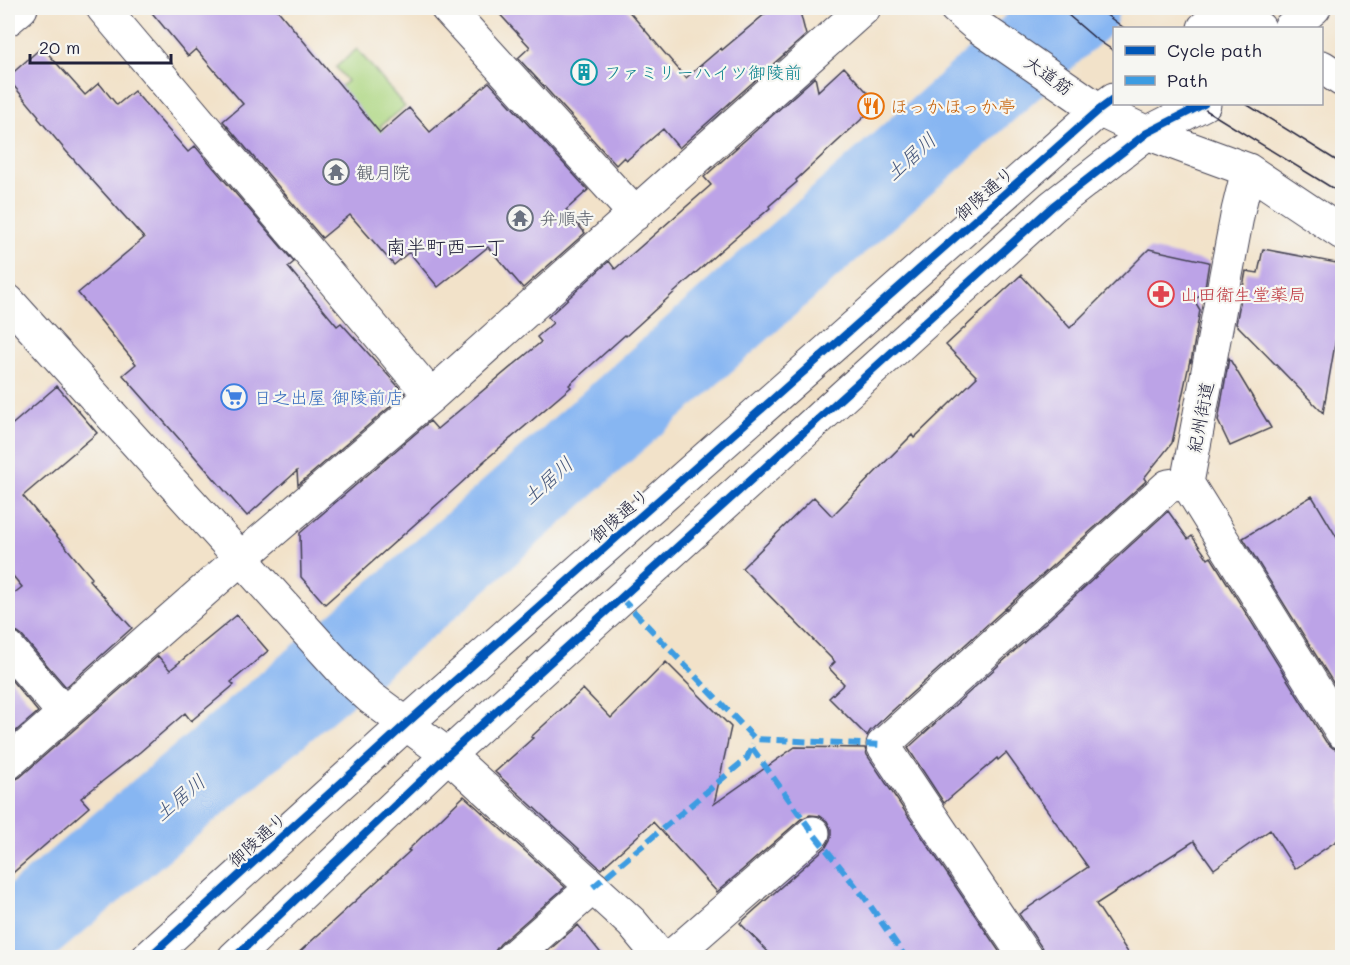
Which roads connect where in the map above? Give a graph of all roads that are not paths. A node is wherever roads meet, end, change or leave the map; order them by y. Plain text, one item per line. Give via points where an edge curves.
1 (21, 8) edge
2 (103, 8) edge
3 (447, 8) edge
4 (864, 8) edge
5 (1226, 8) edge
6 (1314, 8) edge
7 (966, 16) edge
8 (8, 19) edge
9 (1205, 27) edge
10 (1257, 27) edge
11 (1291, 27) edge
12 (1323, 68) edge
13 (1342, 80) edge
14 (1107, 104) edge
15 (1202, 105) edge
16 (1147, 133) junction
17 (1248, 170) junction
18 (635, 214) junction
19 (1342, 233) edge
20 (8, 301) edge
21 (431, 396) junction
22 (1187, 483) junction
23 (241, 558) junction
24 (8, 648) edge
25 (64, 713) junction
26 (406, 724) junction
27 (1342, 732) edge
28 (448, 755) junction
29 (8, 763) edge
30 (813, 832) dead end
31 (593, 887) junction
32 (148, 957) edge
33 (234, 957) edge
34 (512, 957) edge
35 (661, 957) edge
36 (670, 957) edge
37 (1026, 957) edge

1 - 8 street
2 - 21 street
3 - 18 street
4 - 18 street
5 - 9 street
5 - 10 street
6 - 11 street
7 - 14 street, 大道筋 via 1053,78
12 - 13 street
14 - 16 street, 大道筋
14 - 26 street, 御陵通り
15 - 16 street
16 - 17 street
16 - 28 street via 1053,206
17 - 19 street
17 - 22 street, 紀州街道
18 - 21 street
20 - 23 street
21 - 23 street
22 - 27 street
22 - 37 street via 1168,486 883,745
23 - 25 street
23 - 26 street via 351,680
24 - 25 street
25 - 29 street
26 - 28 street
26 - 32 street, 御陵通り
28 - 31 street
28 - 33 street
30 - 36 street
31 - 34 street
31 - 35 street

